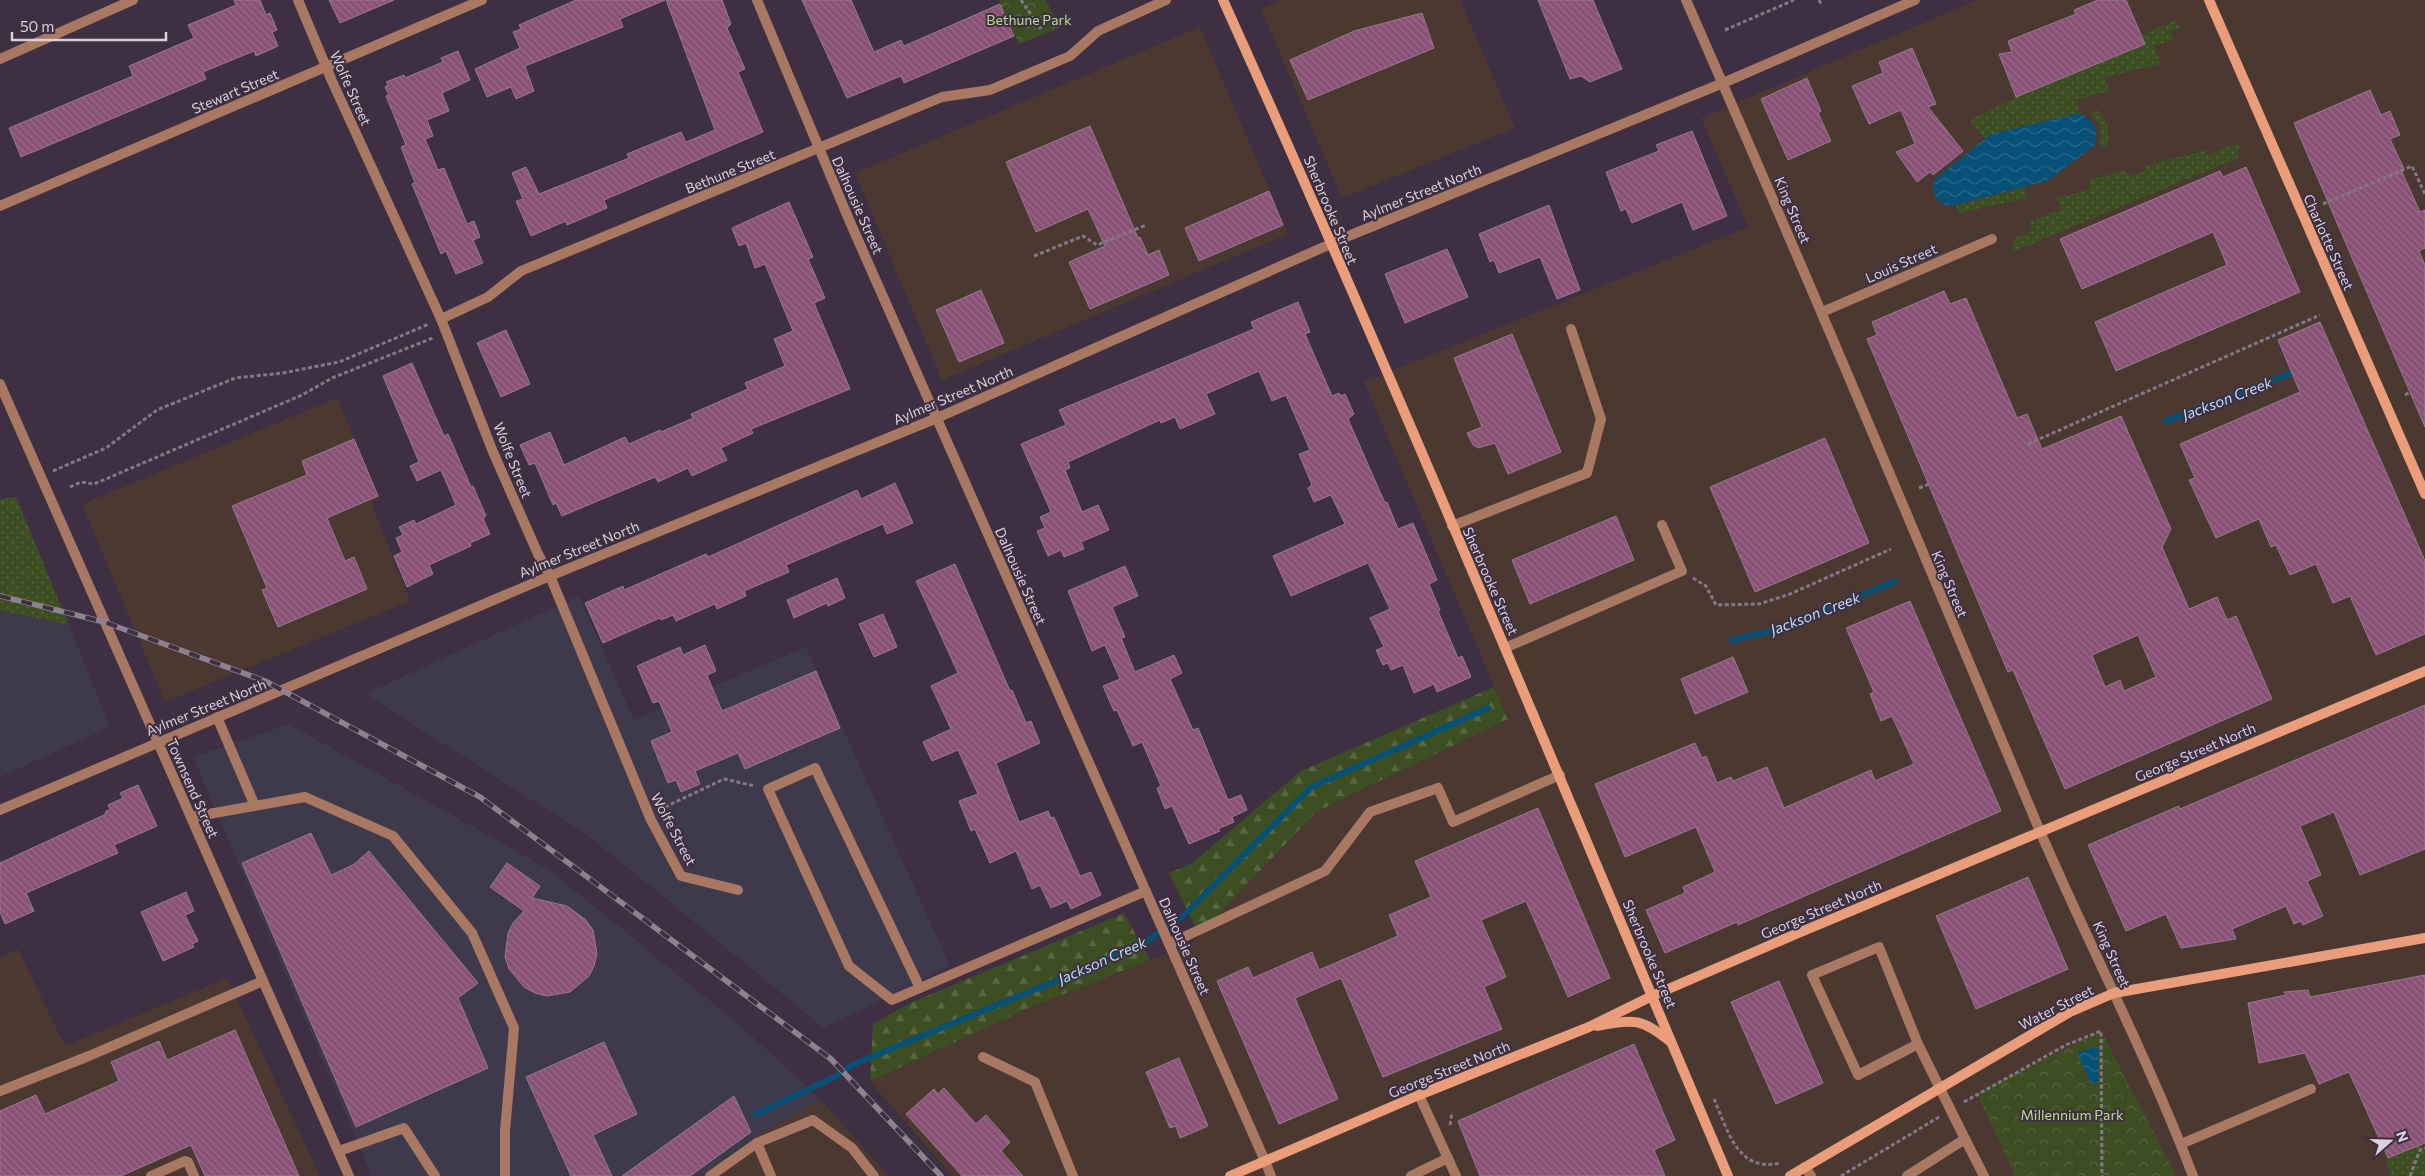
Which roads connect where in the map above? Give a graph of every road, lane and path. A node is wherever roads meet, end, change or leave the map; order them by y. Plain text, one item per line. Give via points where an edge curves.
1 (133, 0) edge
2 (298, 0) edge
3 (482, 0) edge
4 (756, 0) edge
5 (1021, 0) edge
6 (1166, 0) edge
7 (1223, 0) edge
8 (1686, 0) edge
9 (1794, 0) edge
10 (1819, 0) edge
11 (1915, 0) edge
12 (2209, 0) edge
13 (1822, 6) dead end
14 (1041, 29) dead end
15 (1725, 30) dead end
16 (0, 59) edge
17 (326, 67) junction
18 (1723, 82) junction
19 (819, 150) junction
20 (2425, 194) edge
21 (2323, 204) dead end
22 (0, 206) edge
23 (1146, 225) dead end
24 (1992, 238) dead end
25 (1331, 244) junction
26 (1034, 256) dead end
27 (1822, 312) junction
28 (2320, 315) dead end
29 (441, 319) junction
30 (1571, 329) dead end
31 (446, 333) junction
32 (0, 384) edge
33 (2409, 393) dead end
34 (2405, 395) dead end
35 (937, 418) junction
36 (2028, 444) dead end
37 (40, 475) junction
38 (1929, 484) dead end
39 (70, 487) dead end
40 (1919, 488) dead end
41 (2425, 494) edge
42 (1662, 525) dead end
43 (1452, 526) junction
44 (1891, 549) dead end
45 (1682, 571) junction
46 (550, 576) junction
47 (1505, 648) junction
48 (2425, 672) edge
49 (217, 717) junction
50 (158, 742) junction
51 (1560, 775) junction
52 (768, 789) junction
53 (256, 806) junction
54 (665, 807) dead end
55 (0, 810) edge
56 (192, 817) junction
57 (2041, 832) junction
58 (738, 890) dead end
59 (1146, 891) junction
60 (2425, 938) edge
61 (1170, 947) junction
62 (263, 981) junction
63 (920, 988) junction
64 (2114, 993) junction
65 (1652, 996) junction
66 (1589, 1027) junction
67 (1672, 1042) junction
68 (1918, 1044) junction
69 (983, 1057) dead end
70 (1940, 1087) junction
71 (2311, 1089) dead end
72 (0, 1091) edge
73 (1711, 1092) dead end
74 (1419, 1095) junction
75 (1950, 1110) junction
76 (1965, 1139) junction
77 (757, 1143) junction
78 (2181, 1144) junction
79 (2425, 1148) edge
80 (339, 1151) junction
81 (1448, 1158) junction
82 (1787, 1160) dead end
83 (1265, 1161) junction
84 (1808, 1172) edge
85 (151, 1176) edge
86 (194, 1176) edge
87 (350, 1176) edge
88 (435, 1176) edge
89 (505, 1176) edge
90 (710, 1176) edge
91 (771, 1176) edge
92 (874, 1176) edge
93 (1072, 1176) edge
94 (1230, 1176) edge
95 (1271, 1176) edge
96 (1410, 1176) edge
97 (1456, 1176) edge
98 (1728, 1176) edge
99 (1790, 1176) edge
100 (1841, 1176) edge
101 (1907, 1176) edge
102 (1984, 1176) edge
103 (2102, 1176) edge
104 (2193, 1176) edge
105 (2410, 1176) edge

1 - 16 street
2 - 17 street, Wolfe Street
3 - 17 street, Stewart Street
4 - 19 street, Dalhousie Street
5 - 14 path
6 - 19 street, Bethune Street via 1098,31 1070,56 990,90 942,97
7 - 25 main road, Sherbrooke Street
8 - 18 street, King Street
9 - 15 path
10 - 13 path
11 - 18 street, Aylmer Street North
12 - 41 main road, Charlotte Street
17 - 22 street, Stewart Street
17 - 29 street, Wolfe Street
18 - 25 street, Aylmer Street North
18 - 27 street, King Street
19 - 29 street, Bethune Street via 521,271 488,297
19 - 35 street, Dalhousie Street
20 - 21 path via 2412,166
23 - 26 path via 1097,245 1082,236
24 - 27 street, Louis Street
25 - 35 street, Aylmer Street North
25 - 43 main road, Sherbrooke Street
27 - 57 street, King Street
28 - 36 path
29 - 31 street, Wolfe Street
29 - 37 path via 339,362 235,378 157,410 106,448
30 - 43 street via 1602,420 1587,473
31 - 39 path via 332,378 302,395 94,484 81,482
31 - 46 street, Wolfe Street via 497,461
32 - 37 street, Townsend Street
33 - 34 path
35 - 46 street, Aylmer Street North
35 - 59 street, Dalhousie Street
37 - 50 street, Townsend Street
38 - 40 path
42 - 45 street
43 - 47 main road, Sherbrooke Street
44 - 45 path via 1790,594 1759,604 1716,604 1706,586
45 - 47 street
46 - 49 street, Aylmer Street North
46 - 58 street, Wolfe Street via 651,820 681,876
47 - 51 main road, Sherbrooke Street
48 - 57 main road, George Street North
49 - 50 street, Aylmer Street North
49 - 53 street
50 - 55 street, Aylmer Street North
50 - 56 street, Townsend Street
51 - 61 street via 1453,822 1438,788 1370,812 1325,871
51 - 65 main road, Sherbrooke Street
52 - 54 path via 724,779
52 - 63 street via 849,966 892,1000
52 - 63 street via 815,768
53 - 56 street
53 - 89 street via 305,797 392,836 472,933 514,1028 505,1131
56 - 62 street, Townsend Street
57 - 64 street, King Street
57 - 65 main road, George Street North
59 - 61 street, Dalhousie Street
59 - 63 street
60 - 64 main road, Water Street
61 - 83 street, Dalhousie Street
62 - 72 street
62 - 80 street, Townsend Street
64 - 70 main road, Water Street via 2070,1012
64 - 78 street, King Street
65 - 66 main road, George Street North
65 - 67 main road, Sherbrooke Street
66 - 67 main road via 1624,1021 1645,1023
66 - 74 main road, George Street North
67 - 98 main road, Sherbrooke Street
68 - 68 street via 1879,948 1812,975 1858,1075
68 - 70 street
69 - 93 street via 1035,1082
70 - 75 street
70 - 84 main road, Water Street
71 - 78 street
73 - 82 path via 1737,1151 1764,1164 1779,1164
74 - 81 street
74 - 83 main road, George Street North
75 - 76 street
75 - 100 path
75 - 103 path via 2066,1045 2101,1031
76 - 101 street
76 - 102 street
77 - 90 street
77 - 91 street
77 - 92 street via 814,1120 852,1148
78 - 104 street, King Street
79 - 105 path via 2420,1150
80 - 87 street, Townsend Street
80 - 88 street via 404,1128
81 - 96 street
81 - 97 street
83 - 94 main road, George Street North
83 - 95 street, Dalhousie Street
84 - 99 main road, Water Street
85 - 86 street via 185,1161

